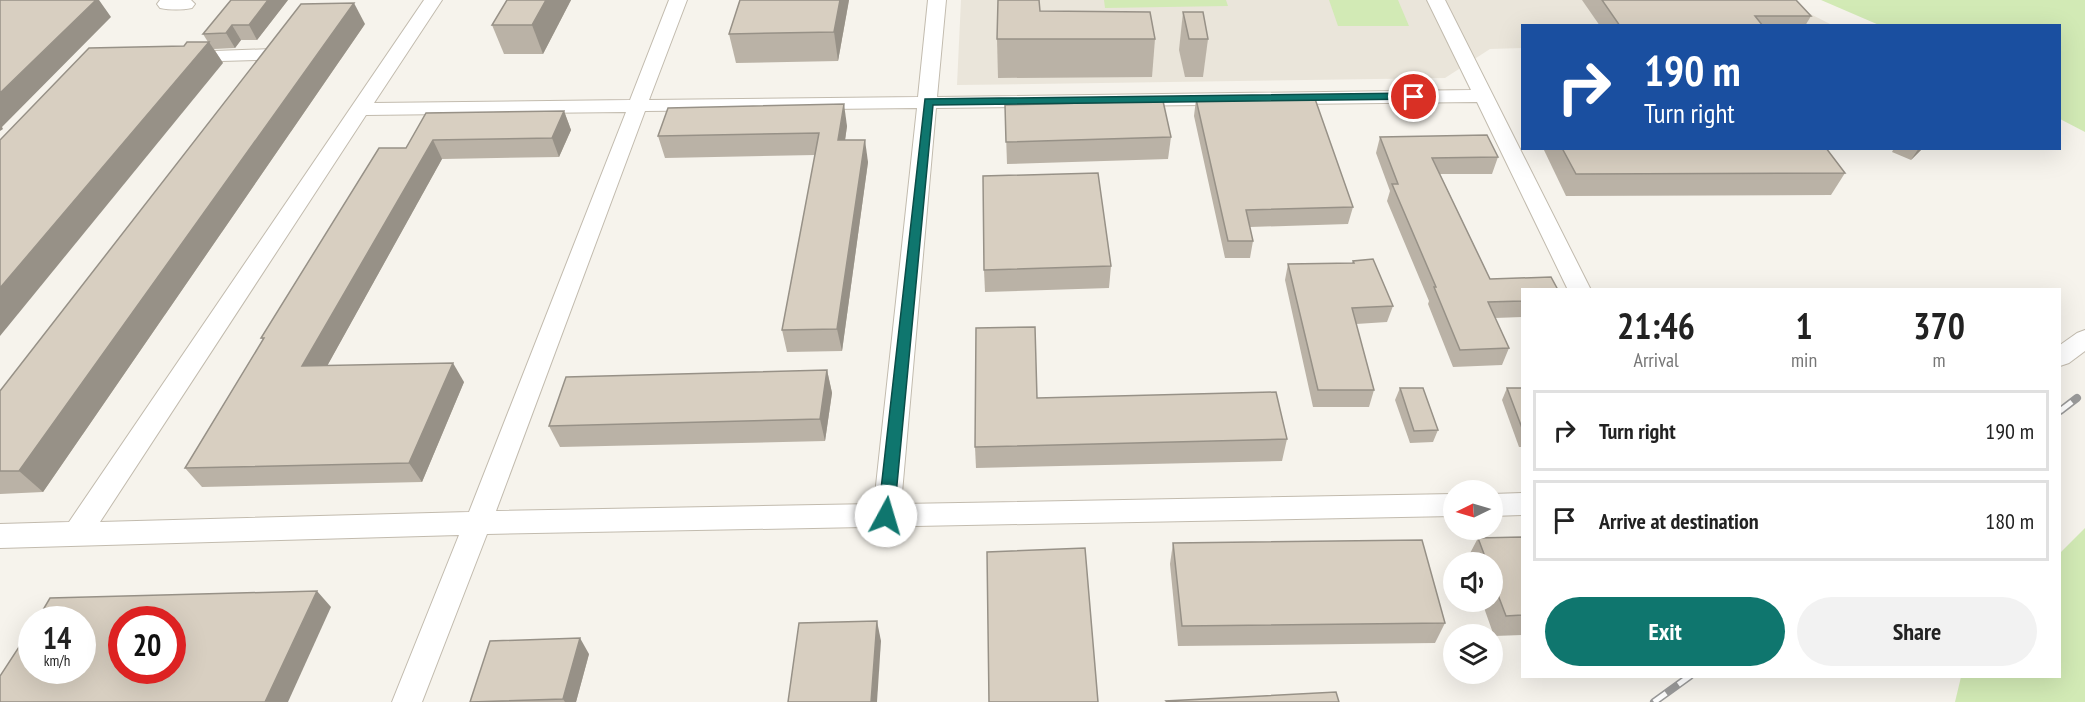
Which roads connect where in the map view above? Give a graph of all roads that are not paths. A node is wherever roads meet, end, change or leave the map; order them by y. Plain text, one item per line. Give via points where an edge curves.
1 (433, 0) edge
2 (678, 0) edge
3 (937, 0) edge
4 (1436, 0) edge
5 (170, 57) edge
6 (250, 82) edge
7 (1484, 96) junction
8 (928, 101) junction
9 (637, 106) junction
10 (360, 109) junction
11 (1579, 288) edge
12 (2085, 339) edge
13 (2061, 356) edge
14 (1521, 504) edge
15 (1443, 505) edge
16 (1503, 505) edge
17 (886, 516) junction
18 (478, 523) junction
19 (76, 534) junction
20 (0, 536) edge
21 (407, 702) edge

1 - 10 street
2 - 9 street
3 - 8 street
4 - 7 street
5 - 6 street via 272,54
7 - 8 street
7 - 11 street
8 - 9 street
8 - 17 street
9 - 10 street
9 - 18 street
10 - 19 street
12 - 13 street
14 - 16 street
15 - 17 street
17 - 18 street
18 - 19 street
18 - 21 street
19 - 20 street

